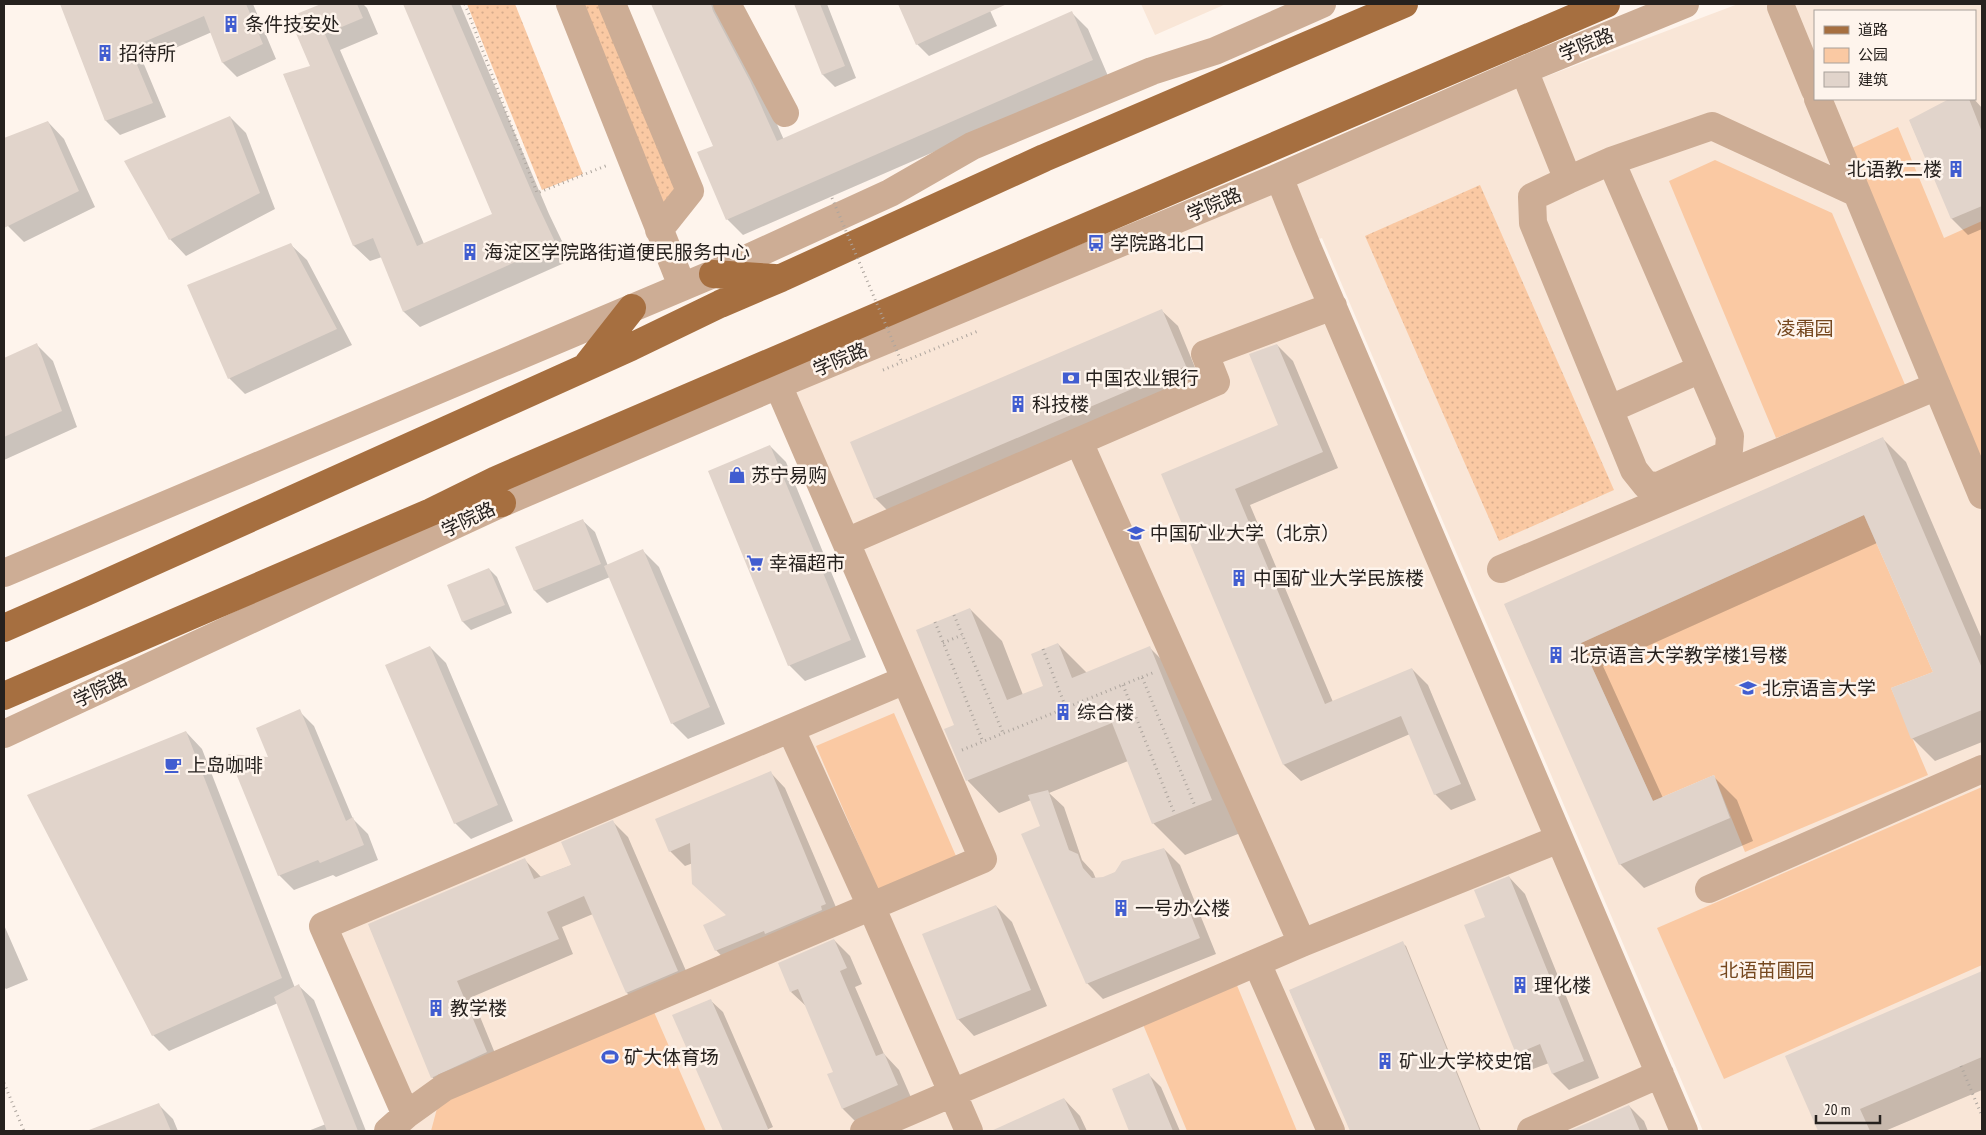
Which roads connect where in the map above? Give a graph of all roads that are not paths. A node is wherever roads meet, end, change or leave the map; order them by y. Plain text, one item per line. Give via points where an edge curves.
1 (570, 4) edge
2 (612, 4) edge
3 (727, 4) edge
4 (1322, 4) edge
5 (1404, 4) edge
6 (1606, 4) edge
7 (1685, 4) edge
8 (1781, 7) dead end
9 (1524, 70) junction
10 (1814, 88) edge
11 (1818, 100) edge
12 (785, 113) dead end
13 (1611, 160) junction
14 (1279, 177) junction
15 (1568, 180) junction
16 (1857, 192) junction
17 (659, 230) junction
18 (713, 274) junction
19 (781, 278) junction
20 (682, 286) junction
21 (1333, 306) junction
22 (632, 308) junction
23 (587, 365) junction
24 (1701, 369) junction
25 (778, 385) junction
26 (1937, 386) junction
27 (1610, 409) junction
28 (1079, 442) junction
29 (1982, 495) edge
30 (502, 504) junction
31 (431, 512) junction
32 (846, 542) junction
33 (1501, 569) dead end
34 (4, 573) edge
35 (4, 628) edge
36 (905, 680) junction
37 (4, 696) edge
38 (791, 730) junction
39 (4, 734) edge
40 (1982, 769) edge
41 (1559, 839) junction
42 (1709, 889) dead end
43 (871, 906) junction
44 (1302, 943) junction
45 (1257, 962) junction
46 (1660, 1074) junction
47 (953, 1094) junction
48 (397, 1123) edge
49 (864, 1131) edge
50 (970, 1131) edge
51 (1331, 1131) edge
52 (1531, 1131) edge
53 (1684, 1131) edge

1 - 17 street
2 - 17 street via 690,191
3 - 12 street
4 - 18 street via 1215,51 1152,70 972,146 890,193
5 - 19 main road via 1044,158
6 - 31 main road, 学院路 via 496,480
7 - 9 street, 学院路
8 - 10 street
9 - 14 street, 学院路
9 - 15 street
11 - 16 street
13 - 15 street
13 - 16 street via 1712,126
13 - 24 street
14 - 21 street
14 - 25 street, 学院路
15 - 27 street via 1532,197 1533,223
16 - 26 street
17 - 20 street
18 - 19 main road
18 - 20 street
19 - 23 main road
20 - 22 street
21 - 28 street via 1205,354 1216,382
21 - 41 street
22 - 23 main road
22 - 34 street
23 - 35 main road
24 - 27 street
24 - 27 street via 1730,436 1729,450 1724,456 1658,486 1646,485 1634,470
25 - 30 street, 学院路
25 - 32 street
26 - 29 street
26 - 33 street
28 - 32 street
28 - 44 street
30 - 31 main road
30 - 39 street, 学院路
31 - 37 main road, 学院路
32 - 36 street
36 - 38 street
36 - 43 street via 983,859
38 - 43 street
38 - 48 street via 324,926
40 - 42 street
41 - 44 street
41 - 46 street
43 - 47 street
43 - 48 street via 445,1087
44 - 45 street
45 - 47 street
45 - 51 street
46 - 52 street
46 - 53 street
47 - 49 street
47 - 50 street

